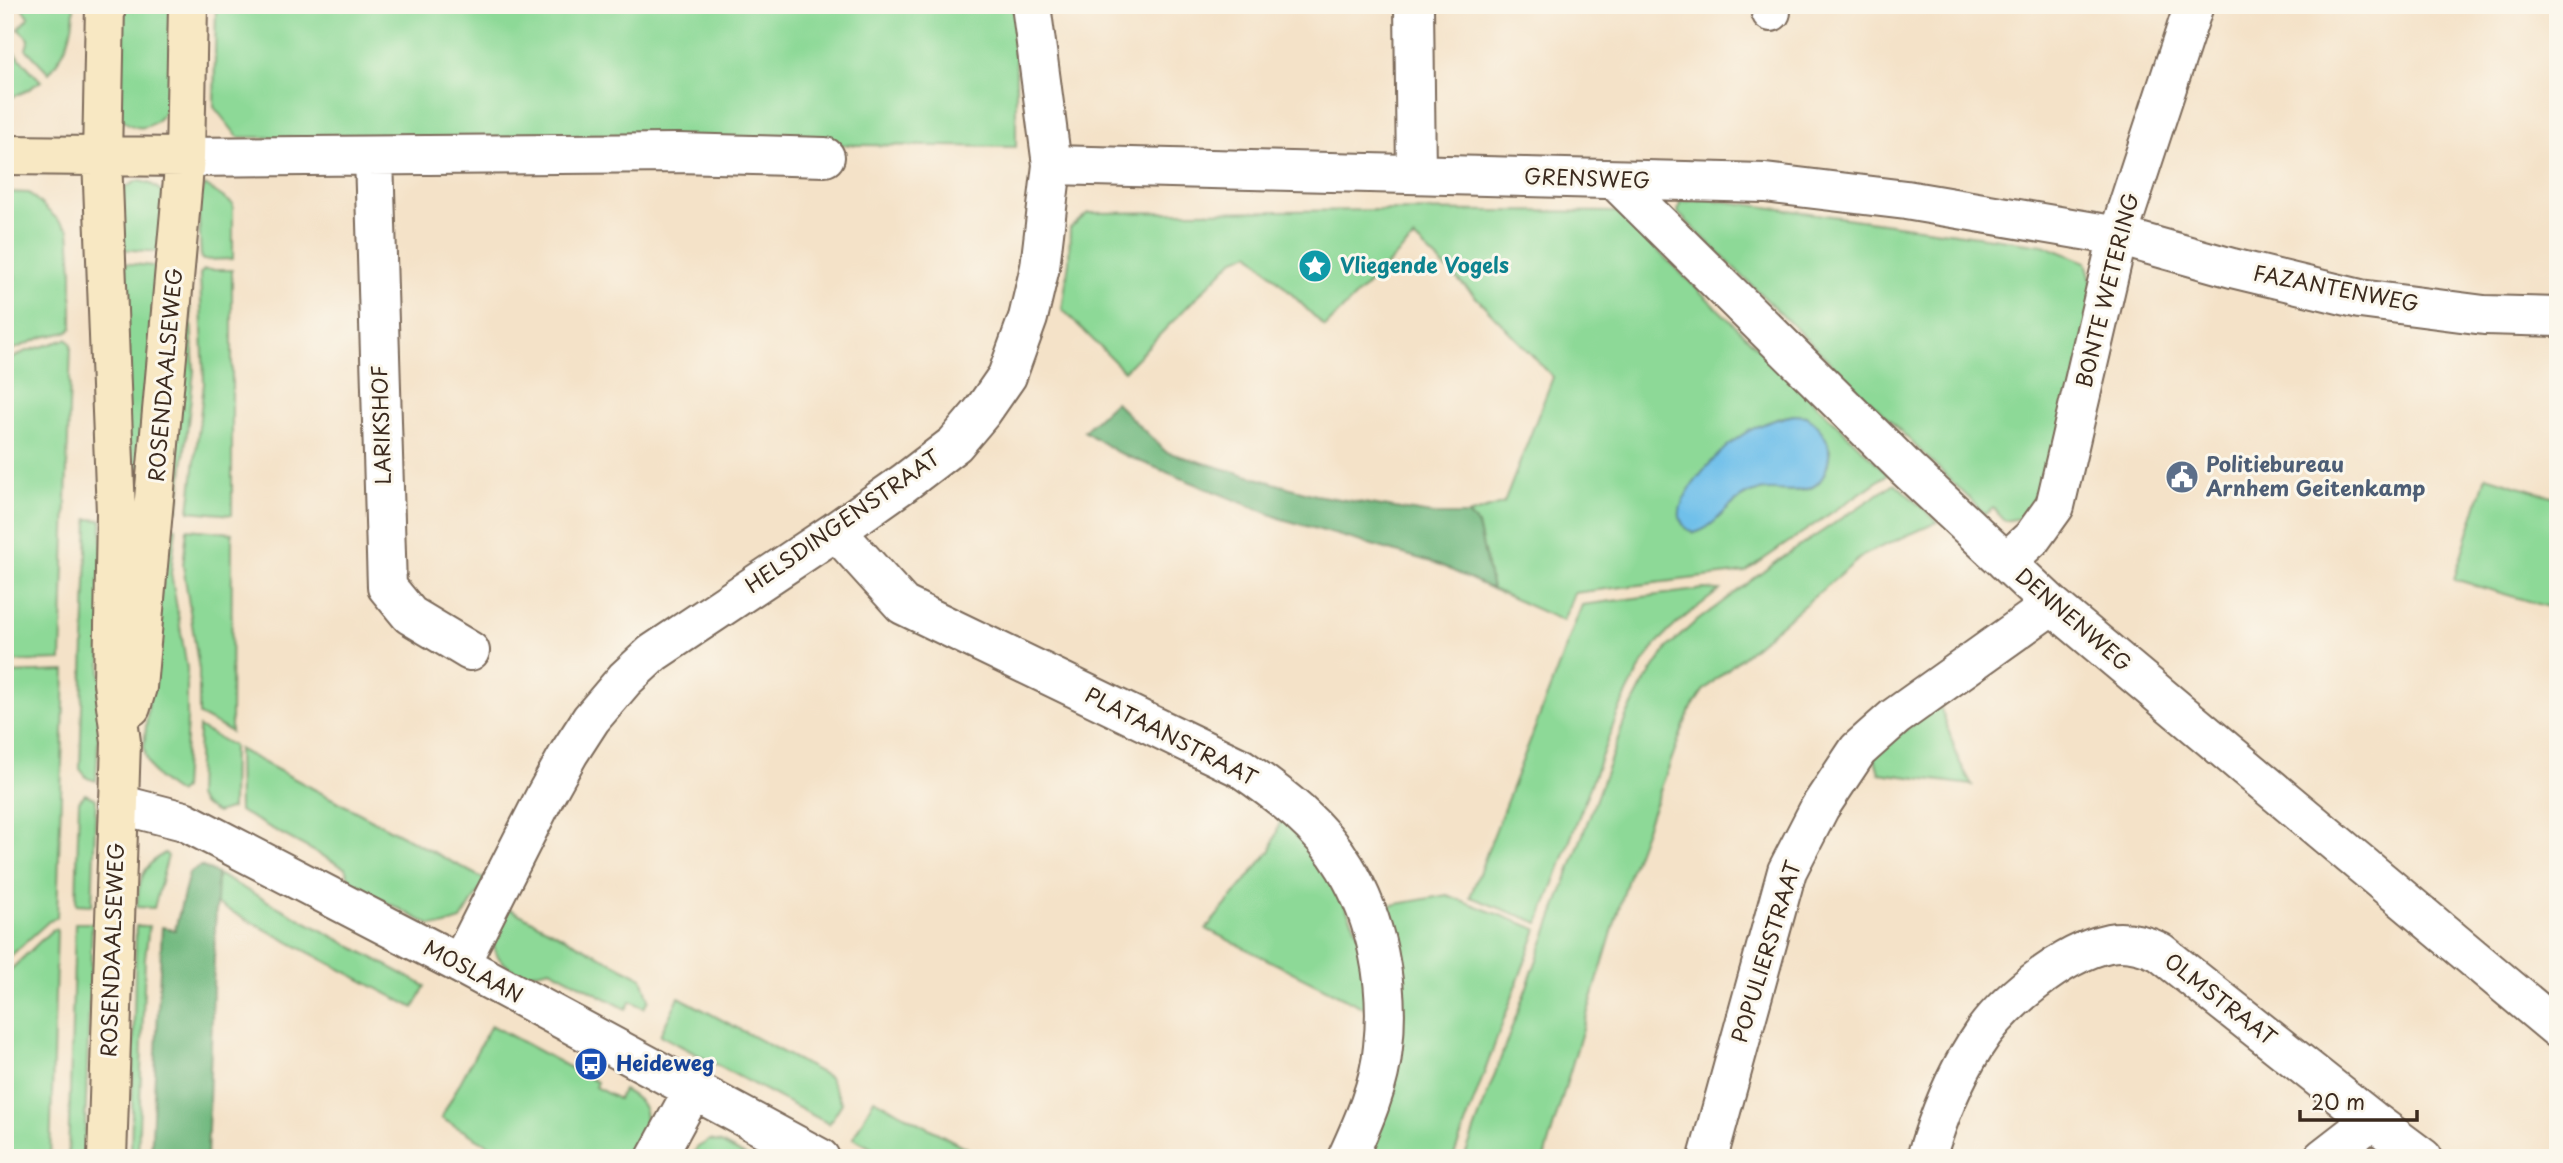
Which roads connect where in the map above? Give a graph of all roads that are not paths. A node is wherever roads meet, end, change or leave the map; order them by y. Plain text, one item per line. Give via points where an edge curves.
1 (105, 5) edge
2 (188, 5) edge
3 (1031, 5) edge
4 (1414, 5) edge
5 (2194, 5) edge
6 (5, 155) edge
7 (185, 157) junction
8 (374, 157) junction
9 (825, 157) dead end
10 (102, 158) junction
11 (1052, 165) junction
12 (1416, 174) junction
13 (1616, 181) junction
14 (2118, 236) junction
15 (2558, 317) edge
16 (835, 531) junction
17 (2006, 562) junction
18 (2052, 605) junction
19 (470, 651) dead end
20 (121, 742) junction
21 (118, 804) junction
22 (460, 964) junction
23 (2558, 1029) edge
24 (693, 1090) junction
25 (2372, 1120) junction
26 (107, 1158) edge
27 (656, 1158) edge
28 (820, 1158) edge
29 (1347, 1158) edge
30 (1709, 1158) edge
31 (1926, 1158) edge
32 (2323, 1158) edge
33 (2423, 1158) edge

1 - 10 street, ROSENDAALSEWEG
2 - 7 street, ROSENDAALSEWEG
3 - 11 street, HELSDINGENSTRAAT
4 - 12 street
5 - 14 street, BONTE WETERING
6 - 10 street
7 - 8 street
7 - 10 street
7 - 20 street, ROSENDAALSEWEG via 137,687
8 - 9 street via 678,153
8 - 19 street, LARIKSHOF via 387,587 410,615
10 - 20 street, ROSENDAALSEWEG via 116,513 113,683
11 - 12 street, GRENSWEG
11 - 16 street, HELSDINGENSTRAAT via 1040,267 1007,376 955,443
12 - 13 street, GRENSWEG
13 - 14 street, GRENSWEG via 1778,185 1906,200
13 - 17 street, DENNENWEG
14 - 15 street, FAZANTENWEG via 2361,299 2484,315
14 - 17 street, BONTE WETERING via 2055,506 2032,538
16 - 22 street, HELSDINGENSTRAAT via 664,646 625,679 591,719 557,774
16 - 29 street, PLATAANSTRAAT via 903,605 1241,768 1284,798 1321,836 1345,866 1362,903 1378,951 1385,999 1383,1048 1373,1095
17 - 18 street, DENNENWEG
18 - 23 street, DENNENWEG
18 - 30 street, POPULIERSTRAAT via 1895,717 1858,750 1820,807 1787,871
20 - 21 street, ROSENDAALSEWEG
21 - 22 street, MOSLAAN via 184,821
21 - 26 street, ROSENDAALSEWEG
22 - 24 street, MOSLAAN
24 - 27 street
24 - 28 street, MOSLAAN
25 - 31 street, OLMSTRAAT via 2160,952 2144,944 2110,943 2064,963 2000,1012 1956,1076
25 - 32 street
25 - 33 street, OLMSTRAAT

